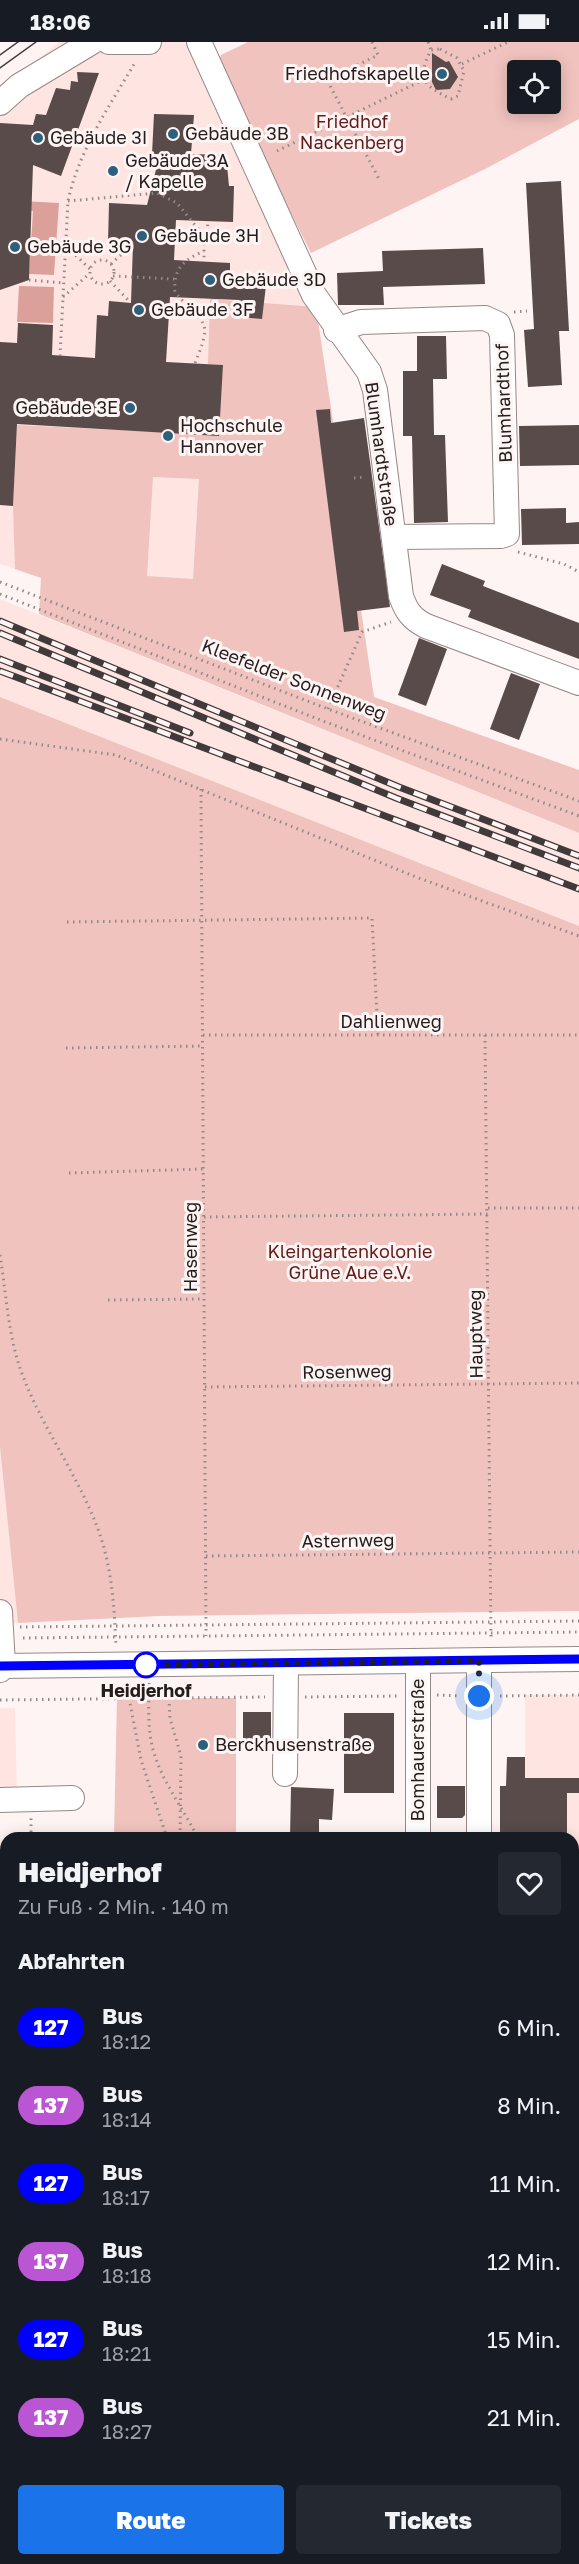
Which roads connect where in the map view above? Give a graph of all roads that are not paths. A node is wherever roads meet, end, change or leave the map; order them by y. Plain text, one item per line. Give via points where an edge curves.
1 (92, 42) edge
2 (109, 42) edge
3 (199, 42) edge
4 (148, 43) edge
5 (0, 103) edge
6 (336, 330) junction
7 (394, 537) junction
8 (579, 683) edge
9 (2, 1626) edge
10 (579, 1659) edge
11 (479, 1661) junction
12 (418, 1662) junction
13 (286, 1664) junction
14 (1, 1667) edge
15 (285, 1774) dead end
16 (72, 1798) dead end
17 (0, 1800) edge
18 (418, 1832) edge
19 (479, 1832) edge

1 - 5 street via 19,86
2 - 4 street
3 - 6 street, Blumhardtstraße via 315,295
6 - 7 street, Blumhardtstraße via 369,372 375,390
6 - 7 street, Blumhardthof via 361,322 485,318 498,324 502,335 507,534
7 - 8 street, Blumhardtstraße via 401,596 410,615 426,626
9 - 14 street
10 - 11 street
11 - 12 street
11 - 19 street
12 - 13 street
12 - 18 street, Bomhauerstraße
13 - 14 street
13 - 15 street
16 - 17 street

